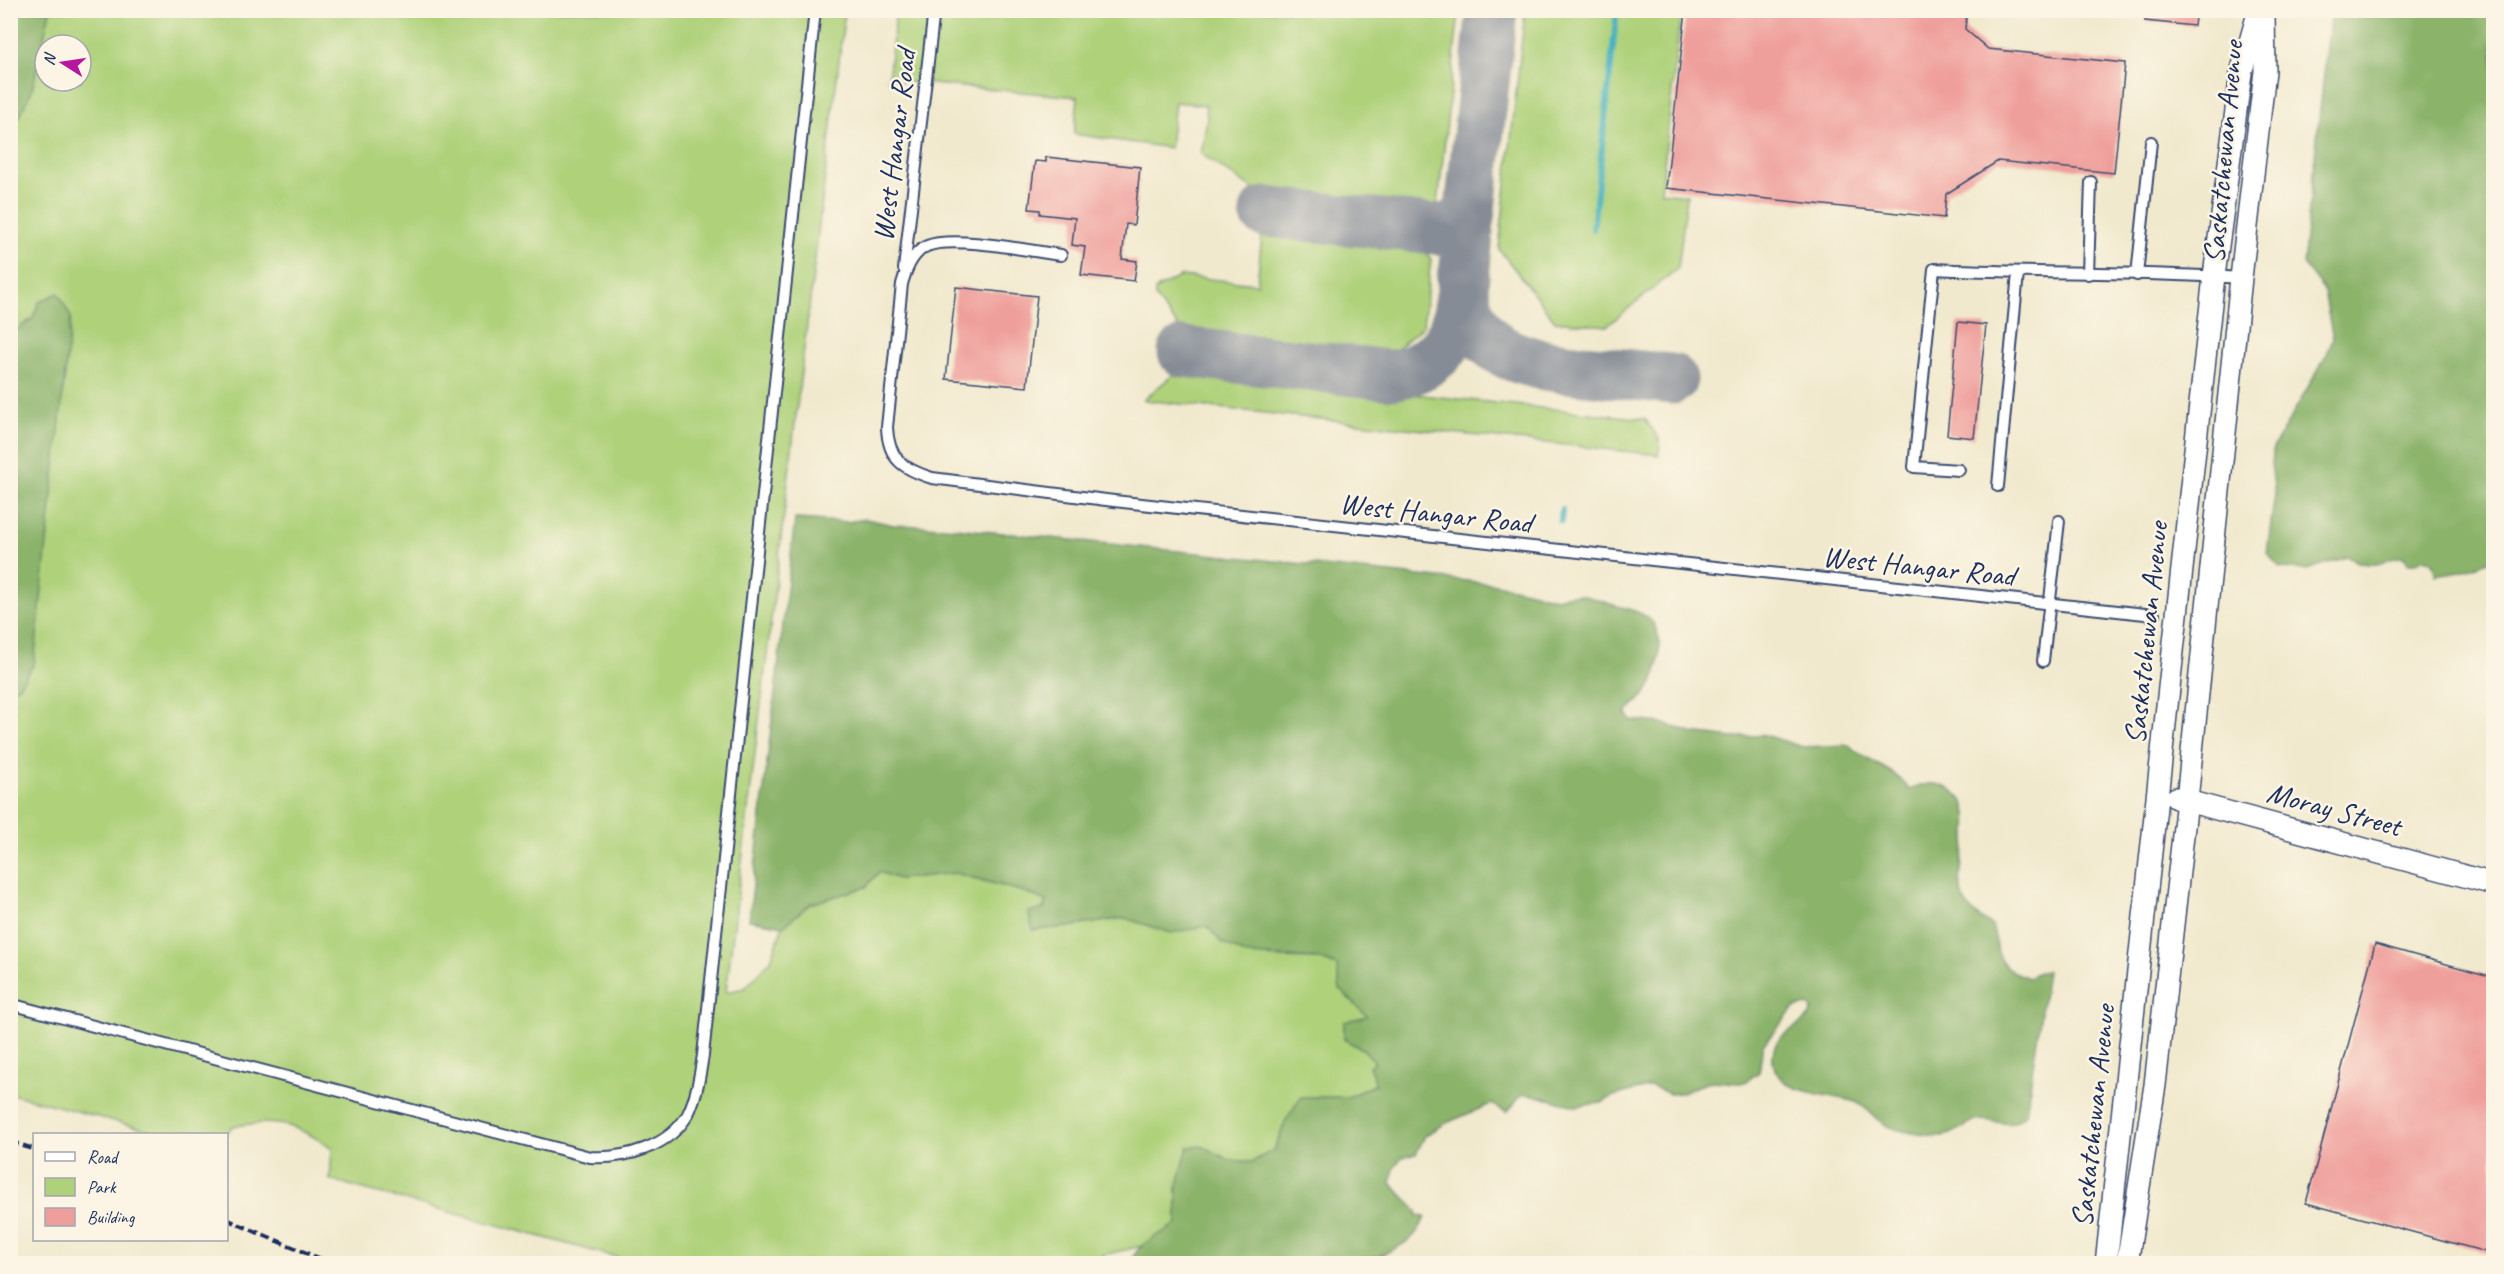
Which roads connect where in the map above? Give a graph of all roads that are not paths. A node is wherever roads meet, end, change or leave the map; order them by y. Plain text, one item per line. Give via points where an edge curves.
1 (815, 10) edge
2 (934, 10) edge
3 (2259, 10) edge
4 (2264, 10) edge
5 (2151, 142) dead end
6 (2091, 182) dead end
7 (1061, 255) dead end
8 (2018, 273) junction
9 (2088, 274) junction
10 (2137, 275) junction
11 (2214, 276) junction
12 (2241, 278) junction
13 (902, 284) junction
14 (1959, 470) dead end
15 (1998, 486) dead end
16 (2059, 521) dead end
17 (2050, 605) junction
18 (2154, 615) dead end
19 (2043, 661) dead end
20 (2158, 794) junction
21 (2187, 800) junction
22 (2493, 884) edge
23 (10, 1004) edge
24 (2106, 1263) edge
25 (2127, 1263) edge

1 - 23 lane via 703,1055 695,1097 686,1116 663,1138 633,1154 590,1157
2 - 13 lane, West Hangar Road
3 - 11 street, Saskatchewan Avenue via 2241,73
4 - 12 street, Saskatchewan Avenue via 2265,71
5 - 10 lane
6 - 9 lane
7 - 13 lane, West Hangar Road via 937,243 918,252 905,271
8 - 9 lane
8 - 14 lane via 1934,269 1914,467
8 - 15 lane
9 - 10 lane
10 - 11 lane
11 - 12 lane
11 - 20 street, Saskatchewan Avenue
12 - 21 street, Saskatchewan Avenue
13 - 17 lane, West Hangar Road via 887,443 902,465 932,478
16 - 17 lane
17 - 18 lane, West Hangar Road
17 - 19 lane
20 - 21 street, Moray Street
20 - 24 street, Saskatchewan Avenue
21 - 22 street, Moray Street
21 - 25 street, Saskatchewan Avenue via 2155,1085

